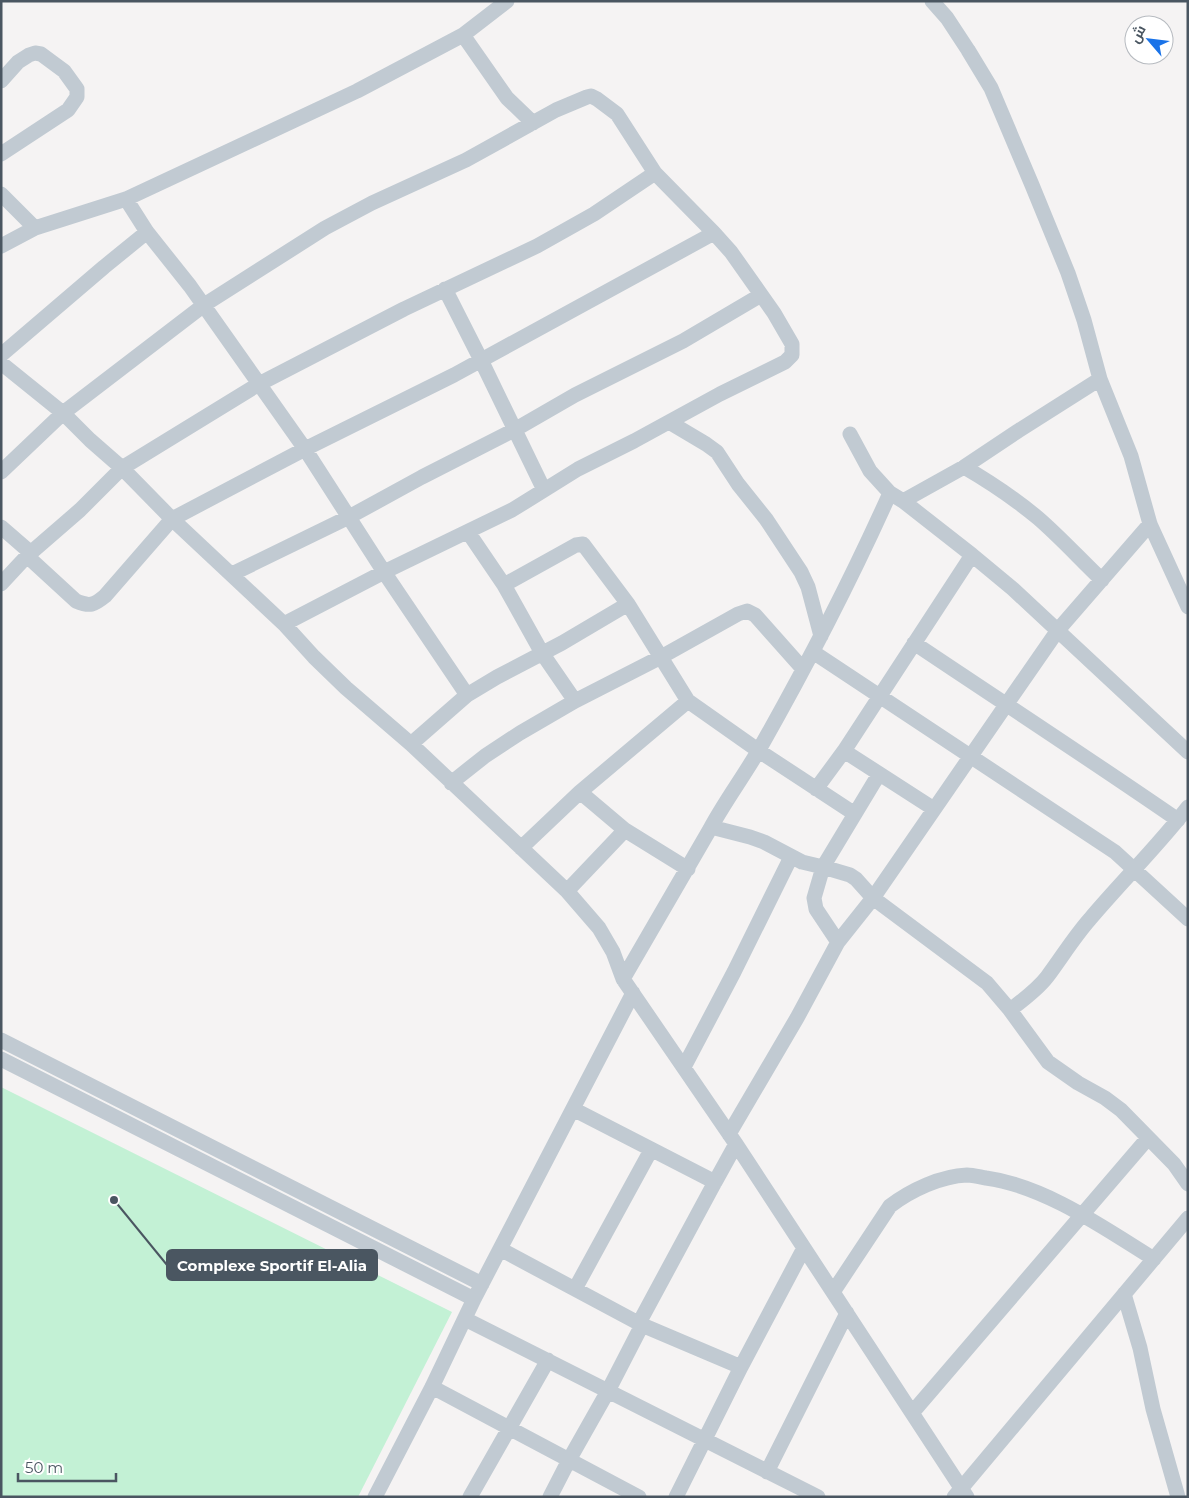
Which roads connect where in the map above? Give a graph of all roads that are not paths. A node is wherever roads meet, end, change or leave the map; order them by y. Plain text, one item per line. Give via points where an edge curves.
1 (507, 1) edge
2 (932, 1) edge
3 (463, 35) junction
4 (1, 81) edge
5 (533, 123) junction
6 (1, 154) edge
7 (655, 173) junction
8 (1, 194) edge
9 (126, 199) junction
10 (35, 228) junction
11 (147, 232) junction
12 (714, 233) junction
13 (1, 246) edge
14 (445, 290) junction
15 (761, 295) junction
16 (204, 305) junction
17 (1, 356) edge
18 (481, 360) junction
19 (1, 363) edge
20 (1100, 380) junction
21 (259, 384) junction
22 (63, 413) junction
23 (669, 422) junction
24 (516, 429) junction
25 (850, 434) dead end
26 (305, 449) junction
27 (964, 467) junction
28 (122, 468) junction
29 (1, 472) edge
30 (544, 490) junction
31 (890, 493) junction
32 (903, 501) junction
33 (349, 517) junction
34 (172, 519) junction
35 (1150, 524) junction
36 (1, 527) edge
37 (468, 532) junction
38 (29, 555) junction
39 (972, 555) junction
40 (384, 572) junction
41 (232, 574) junction
42 (1102, 580) junction
43 (1, 584) edge
44 (504, 585) junction
45 (628, 604) junction
46 (1188, 607) edge
47 (284, 624) junction
48 (1058, 630) junction
49 (821, 636) junction
50 (914, 642) junction
51 (813, 652) junction
52 (542, 653) junction
53 (661, 657) junction
54 (803, 669) junction
55 (468, 695) junction
56 (879, 696) junction
57 (575, 701) junction
58 (688, 702) junction
59 (1006, 704) junction
60 (411, 744) junction
61 (759, 751) junction
62 (844, 751) junction
63 (1188, 752) edge
64 (971, 756) junction
65 (879, 774) junction
66 (451, 783) junction
67 (816, 789) junction
68 (580, 792) junction
69 (1188, 807) edge
70 (934, 809) junction
71 (855, 814) junction
72 (1178, 820) junction
73 (710, 827) junction
74 (625, 830) junction
75 (522, 848) junction
76 (791, 857) junction
77 (823, 866) junction
78 (688, 869) junction
79 (1134, 870) junction
80 (567, 891) junction
81 (873, 898) junction
82 (1188, 919) edge
83 (838, 942) junction
84 (623, 979) junction
85 (633, 993) junction
86 (1010, 1010) junction
87 (1, 1040) edge
88 (1, 1059) edge
89 (684, 1067) junction
90 (573, 1109) junction
91 (1148, 1138) junction
92 (732, 1139) junction
93 (652, 1150) junction
94 (715, 1182) junction
95 (1188, 1184) edge
96 (1083, 1214) junction
97 (1188, 1218) edge
98 (804, 1248) junction
99 (500, 1249) junction
100 (1154, 1259) junction
101 (482, 1284) junction
102 (575, 1289) junction
103 (833, 1292) junction
104 (1124, 1294) junction
105 (474, 1299) junction
106 (847, 1313) junction
107 (465, 1319) junction
108 (640, 1324) junction
109 (548, 1360) junction
110 (741, 1368) junction
111 (432, 1387) junction
112 (608, 1391) junction
113 (912, 1414) junction
114 (509, 1428) junction
115 (705, 1439) junction
116 (569, 1460) junction
117 (767, 1472) junction
118 (961, 1494) edge
119 (375, 1497) edge
120 (470, 1497) edge
121 (550, 1497) edge
122 (639, 1497) edge
123 (676, 1497) edge
124 (818, 1497) edge
125 (1178, 1497) edge

1 - 3 street
2 - 20 street via 952,26 991,88 1068,273
3 - 5 street via 507,98
3 - 9 street via 357,91
4 - 6 street via 18,62 29,55 41,54 64,71 77,89 68,110
5 - 7 street via 583,98 593,97 617,114
5 - 16 street via 466,160 325,228
7 - 12 street
7 - 14 street via 545,242
8 - 10 street
9 - 10 street
9 - 11 street
10 - 13 street
11 - 16 street
11 - 17 street
12 - 15 street
12 - 18 street
14 - 18 street
14 - 21 street
15 - 23 street via 792,344 792,355 785,362
15 - 24 street via 683,341 575,395
16 - 21 street
16 - 22 street
18 - 24 street
18 - 26 street
19 - 22 street
20 - 27 street
20 - 35 street via 1131,456
21 - 26 street
21 - 28 street
22 - 28 street
22 - 29 street
23 - 30 street
23 - 49 street via 717,452 766,519 808,587
24 - 30 street
24 - 33 street
25 - 31 street via 870,471
26 - 33 street
26 - 34 street
27 - 32 street
27 - 42 street via 1012,497
28 - 34 street
28 - 38 street
30 - 37 street
31 - 32 street
31 - 49 street
32 - 39 street
33 - 40 street
33 - 41 street
34 - 38 street via 105,596 90,604 76,601
34 - 41 street
35 - 42 street
35 - 46 street
36 - 38 street
37 - 40 street
37 - 44 street
38 - 43 street
39 - 48 street
39 - 50 street
40 - 47 street
40 - 55 street
41 - 47 street
42 - 48 street
44 - 45 street via 583,544
44 - 52 street
45 - 52 street
45 - 53 street
47 - 60 street via 339,682
48 - 59 street
48 - 63 street
49 - 51 street
50 - 56 street
50 - 59 street
51 - 54 street
51 - 56 street
52 - 55 street
52 - 57 street
53 - 54 street via 747,611 755,615
53 - 57 street
53 - 58 street
54 - 61 street
55 - 60 street
56 - 62 street
56 - 64 street
57 - 66 street via 485,756
58 - 61 street
58 - 68 street
59 - 64 street
59 - 72 street
60 - 66 street
61 - 67 street
61 - 73 street
62 - 65 street
62 - 67 street
64 - 70 street
64 - 79 street via 1115,852
65 - 70 street
65 - 71 street
66 - 75 street
67 - 71 street
68 - 74 street
68 - 75 street
69 - 72 street
70 - 81 street
71 - 77 street
72 - 79 street
73 - 76 street via 757,839
73 - 78 street
74 - 78 street
74 - 80 street
75 - 80 street
76 - 77 street
76 - 89 street
77 - 81 street via 850,875
77 - 83 street via 814,905
78 - 84 street
79 - 82 street
79 - 86 street via 1090,919 1046,977
80 - 84 street via 599,928
81 - 83 street
81 - 86 street via 987,983
83 - 92 street
84 - 85 street
85 - 89 street
85 - 90 street
86 - 91 street via 1048,1062 1121,1110
87 - 101 street
88 - 105 street
89 - 92 street
90 - 93 street
90 - 99 street
91 - 95 street via 1174,1164
91 - 96 street
92 - 94 street
92 - 98 street
93 - 94 street
93 - 102 street
94 - 108 street
96 - 100 street
96 - 103 street via 999,1179 968,1175 946,1178 890,1206
96 - 113 street
97 - 100 street
98 - 103 street
98 - 110 street
99 - 101 street
99 - 102 street
100 - 104 street
101 - 105 street
102 - 108 street
103 - 106 street
104 - 118 street
104 - 125 street
105 - 107 street
106 - 113 street
106 - 117 street
107 - 109 street
107 - 111 street
108 - 110 street
108 - 112 street
109 - 112 street
109 - 114 street
110 - 115 street
111 - 114 street
111 - 119 street
112 - 115 street
112 - 116 street
113 - 118 street
114 - 116 street
114 - 120 street
115 - 117 street
115 - 123 street
116 - 121 street
116 - 122 street
117 - 124 street

